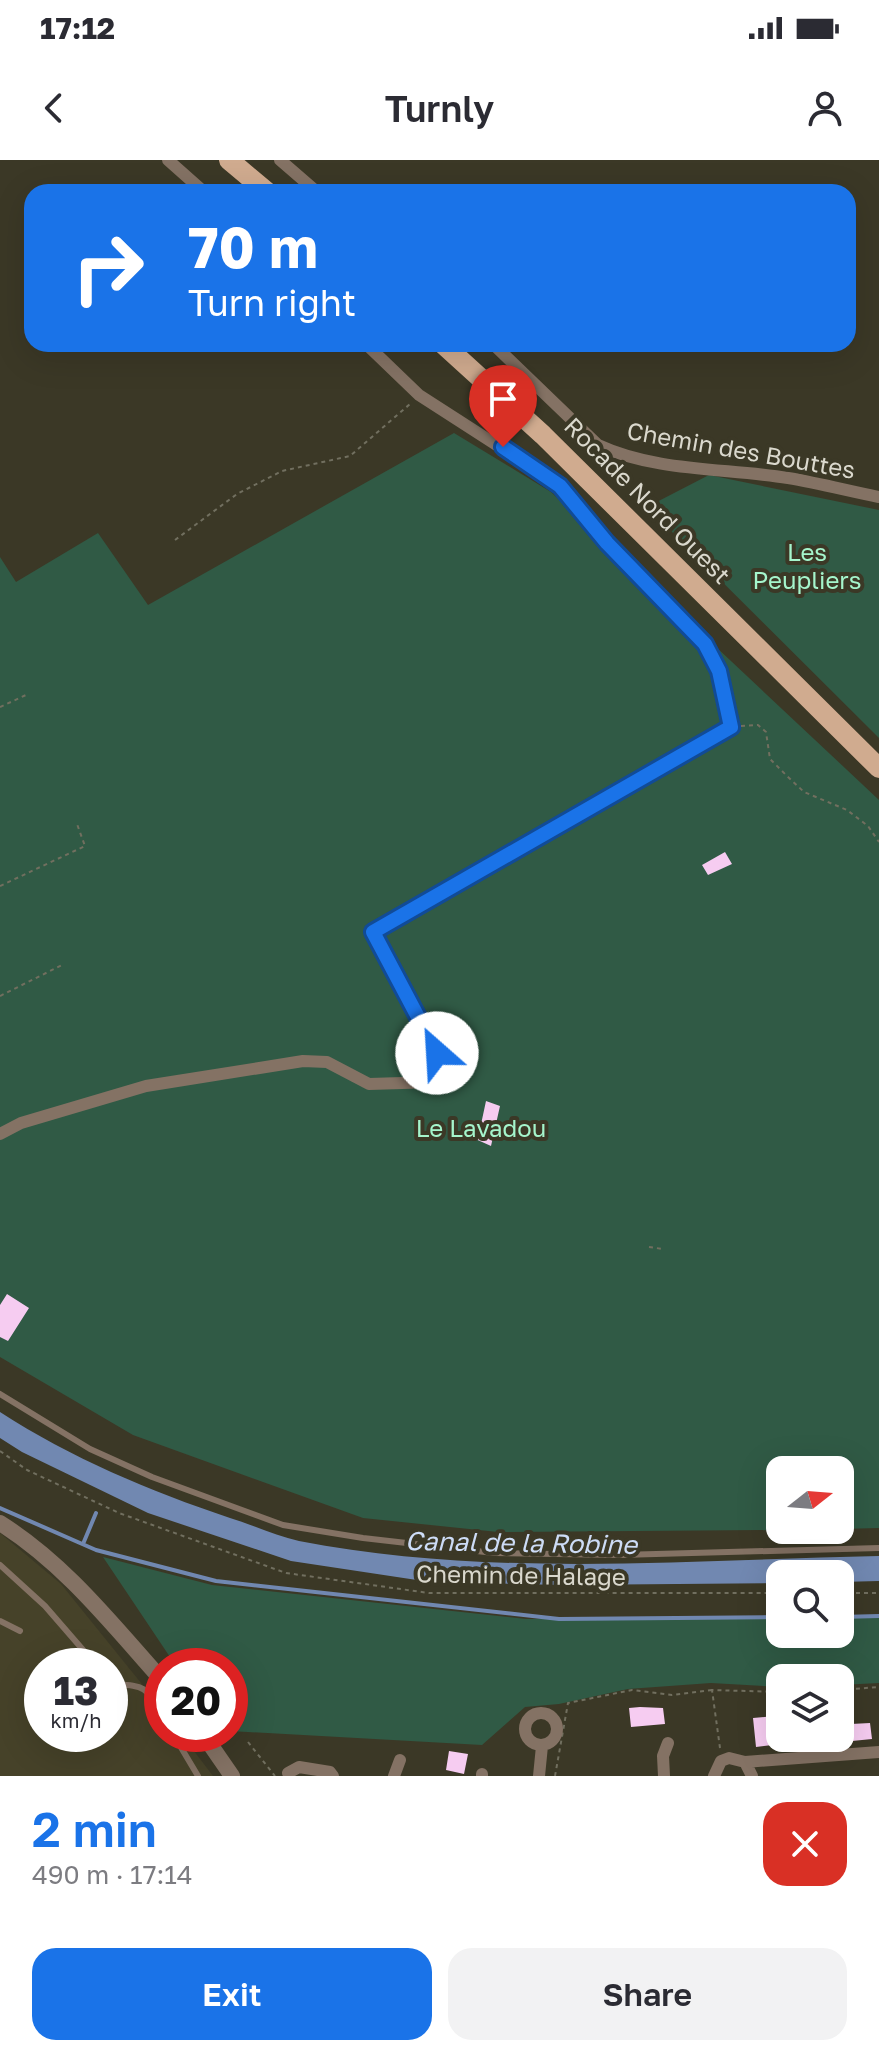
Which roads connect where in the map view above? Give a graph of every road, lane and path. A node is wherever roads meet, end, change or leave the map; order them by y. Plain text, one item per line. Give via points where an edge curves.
1 (168, 160) edge
2 (229, 160) edge
3 (280, 160) edge
4 (195, 184) edge
5 (258, 184) edge
6 (308, 184) edge
7 (374, 352) edge
8 (452, 352) edge
9 (501, 352) edge
10 (419, 395) junction
11 (560, 486) joint
12 (879, 497) edge
13 (175, 540) dead end
14 (26, 695) dead end
15 (0, 707) edge
16 (731, 727) junction
17 (879, 768) edge
18 (77, 824) dead end
19 (879, 842) edge
20 (0, 886) edge
21 (64, 964) dead end
22 (0, 996) edge
23 (437, 1053) dead end
24 (437, 1063) dead end
25 (436, 1082) joint
26 (0, 1134) edge
27 (649, 1247) dead end
28 (663, 1249) dead end
29 (0, 1394) edge
30 (0, 1451) edge
31 (0, 1523) edge
32 (879, 1548) edge
33 (0, 1565) edge
34 (766, 1593) edge
35 (854, 1593) edge
36 (879, 1593) edge
37 (0, 1621) edge
38 (20, 1631) dead end
39 (81, 1648) edge
40 (144, 1660) edge
41 (879, 1687) edge
42 (854, 1689) edge
43 (712, 1690) junction
44 (766, 1692) edge
45 (248, 1742) dead end
46 (668, 1743) dead end
47 (542, 1746) dead end
48 (184, 1752) edge
49 (215, 1752) edge
50 (879, 1752) edge
51 (400, 1760) dead end
52 (721, 1761) junction
53 (745, 1762) junction
54 (288, 1773) dead end
55 (272, 1775) edge
56 (198, 1776) edge
57 (232, 1776) edge
58 (333, 1776) edge
59 (394, 1776) edge
60 (539, 1776) edge
61 (555, 1776) edge
62 (664, 1776) edge
63 (714, 1776) edge
64 (752, 1776) edge

1 - 4 street
2 - 5 main road
3 - 6 street
7 - 10 street
8 - 17 main road, Rocade Nord Ouest via 543,435
9 - 12 street, Chemin des Bouttes via 598,445 617,454 789,478
10 - 11 street
10 - 13 path via 350,456 282,471 237,494
11 - 16 lane via 705,644 719,671
14 - 15 path
16 - 19 path via 758,725 766,732 770,759 786,775 804,792 847,810
16 - 23 lane via 373,932
18 - 20 path via 85,846
21 - 22 path
24 - 25 lane
25 - 26 street via 369,1084 327,1062 303,1061 146,1086
27 - 28 path
29 - 32 lane via 90,1449 283,1525 494,1553
30 - 34 path, Chemin de Halage via 27,1470 119,1513 286,1573 429,1593 498,1596
31 - 40 street via 69,1576
33 - 39 lane
35 - 36 path
37 - 38 lane
41 - 42 path
43 - 44 path
43 - 52 path
43 - 61 path via 672,1695 632,1690 568,1703
45 - 55 path
46 - 62 street
47 - 60 street
48 - 56 lane
49 - 57 street
50 - 53 street
51 - 59 street
52 - 53 street
52 - 63 street
53 - 64 street
54 - 58 street via 299,1767

